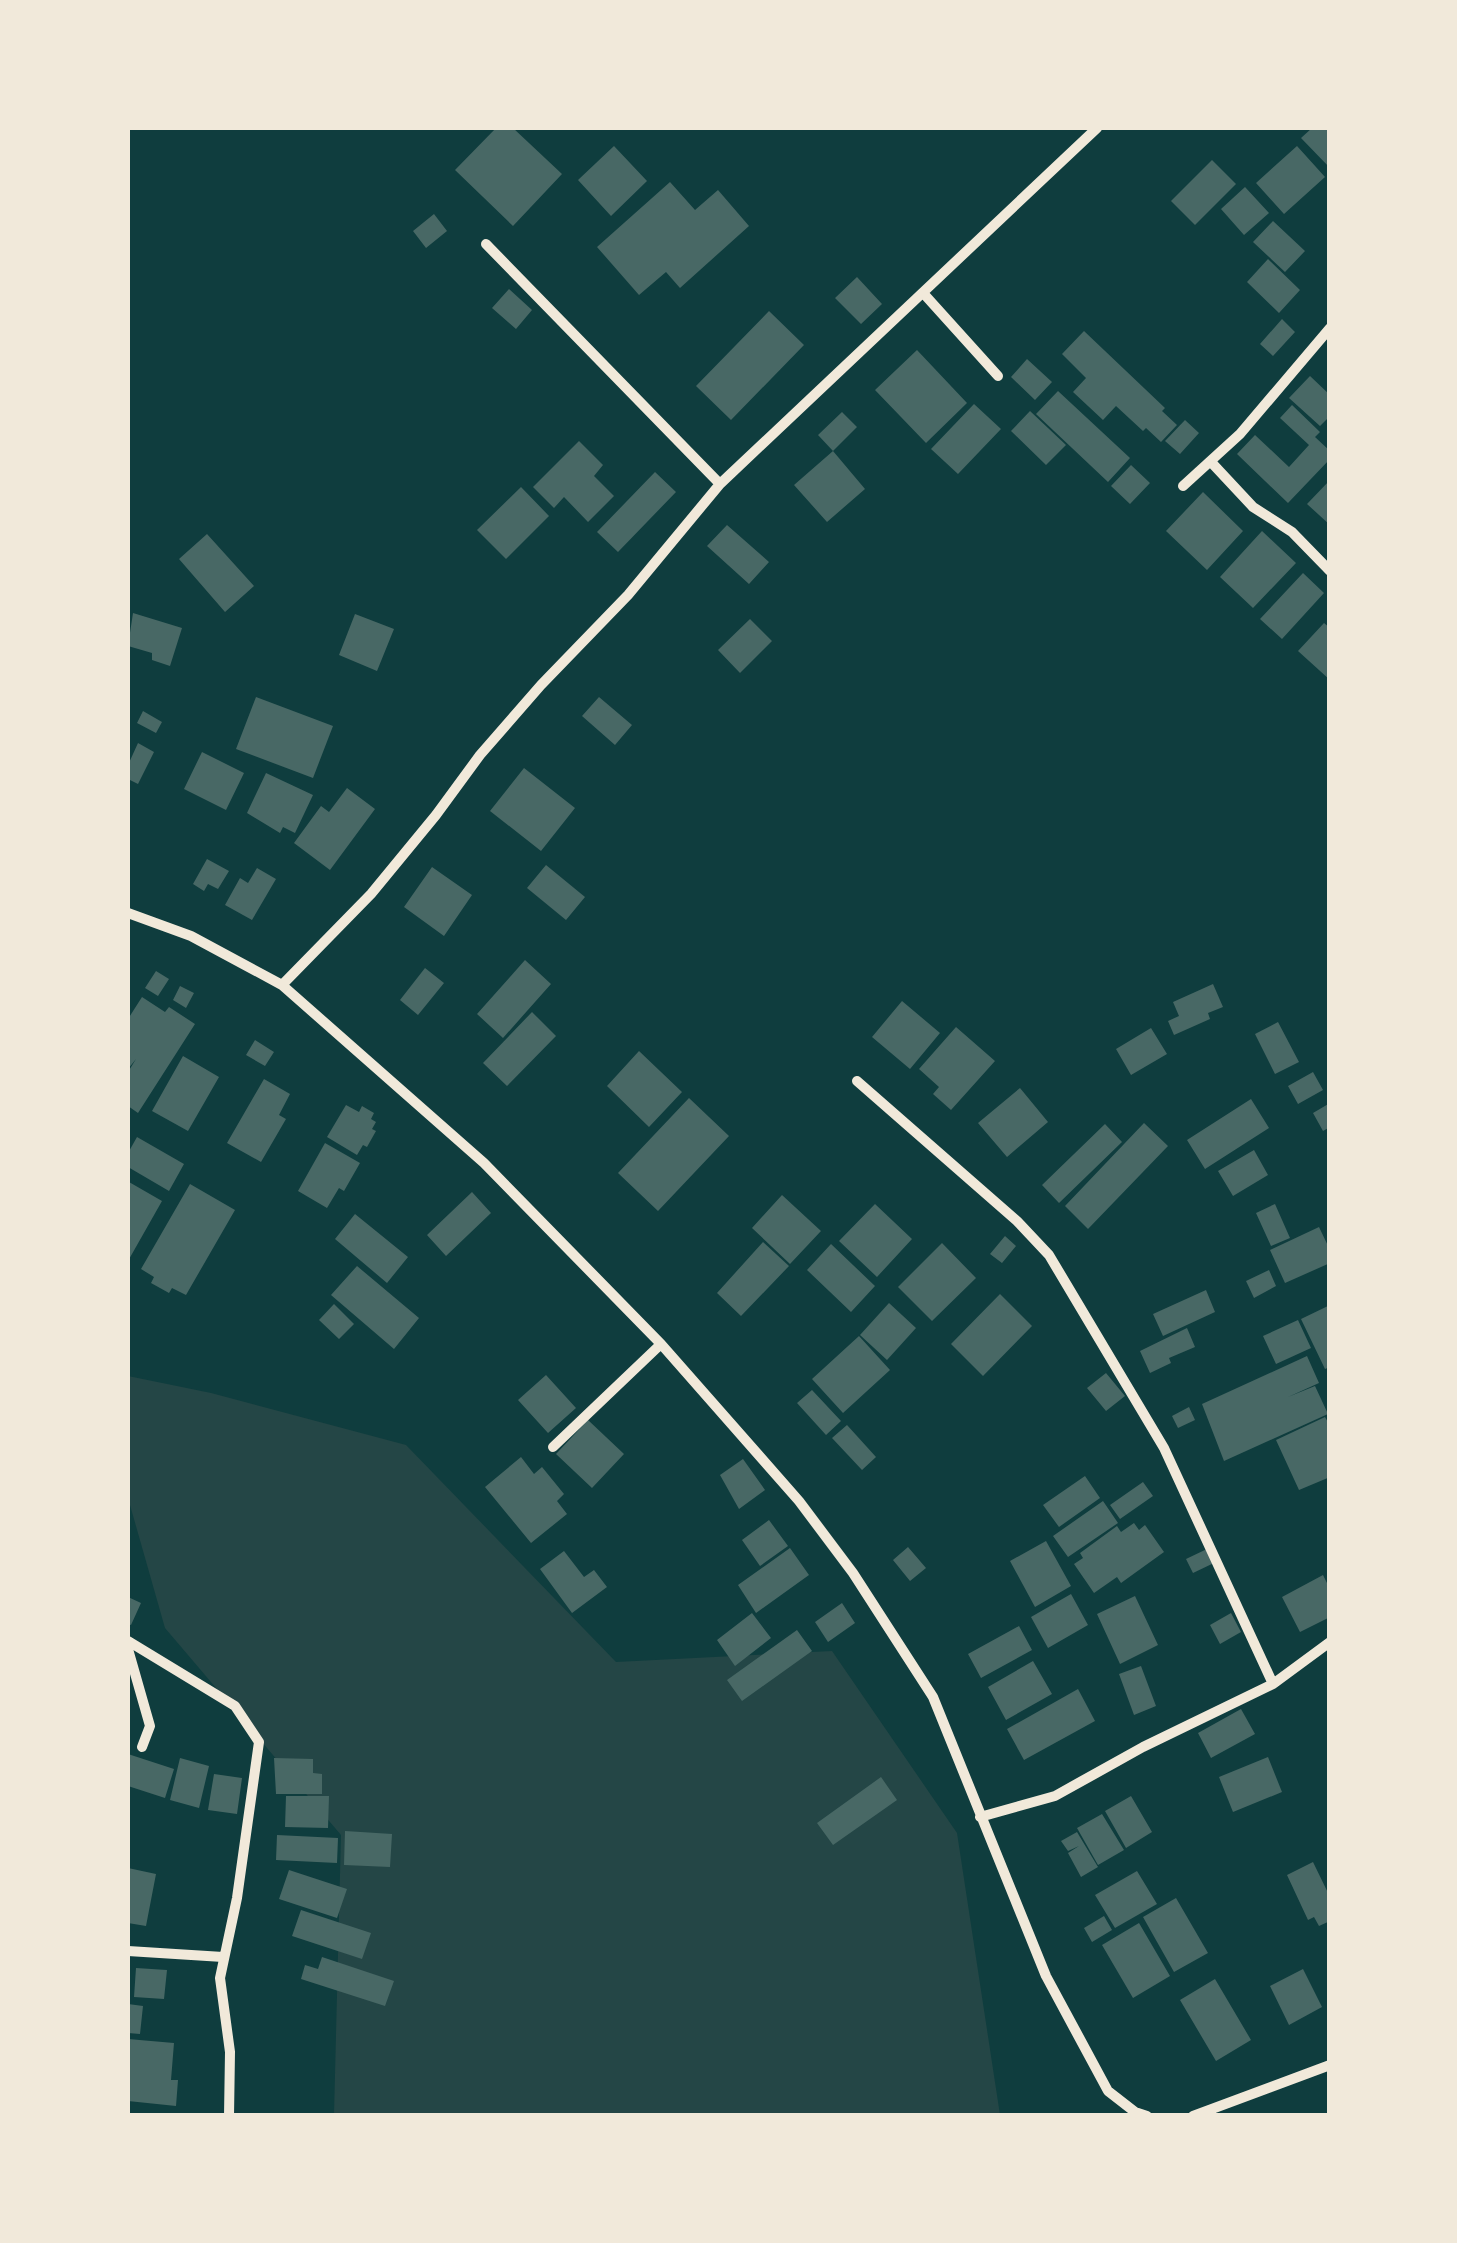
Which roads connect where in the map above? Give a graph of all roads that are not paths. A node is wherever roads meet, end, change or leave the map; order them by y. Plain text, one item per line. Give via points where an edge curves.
1 (1097, 128) edge
2 (486, 244) dead end
3 (924, 294) junction
4 (1330, 328) edge
5 (998, 376) dead end
6 (1211, 462) junction
7 (720, 484) junction
8 (1183, 486) dead end
9 (1330, 571) edge
10 (128, 913) edge
11 (282, 985) junction
12 (857, 1082) dead end
13 (661, 1344) junction
14 (554, 1447) dead end
15 (128, 1641) edge
16 (1330, 1642) edge
17 (128, 1649) edge
18 (1274, 1684) junction
19 (142, 1746) dead end
20 (980, 1817) junction
21 (128, 1951) edge
22 (223, 1957) junction
23 (1330, 2064) edge
24 (229, 2116) edge
25 (1147, 2116) edge
26 (1193, 2116) edge

1 - 3 street
2 - 7 street
3 - 5 street
3 - 7 street
4 - 6 street
6 - 8 street
6 - 9 street
7 - 11 street via 628,596 480,754 371,894
10 - 11 street via 191,936
11 - 13 street via 484,1163
12 - 18 street via 1049,1255 1164,1448
13 - 14 street
13 - 20 street via 853,1573 932,1697
15 - 22 street via 235,1706 259,1742
16 - 18 street
17 - 19 street via 150,1726
18 - 20 street via 1056,1796
20 - 25 street via 1046,1976 1108,2091
21 - 22 street
22 - 24 street
23 - 26 street

